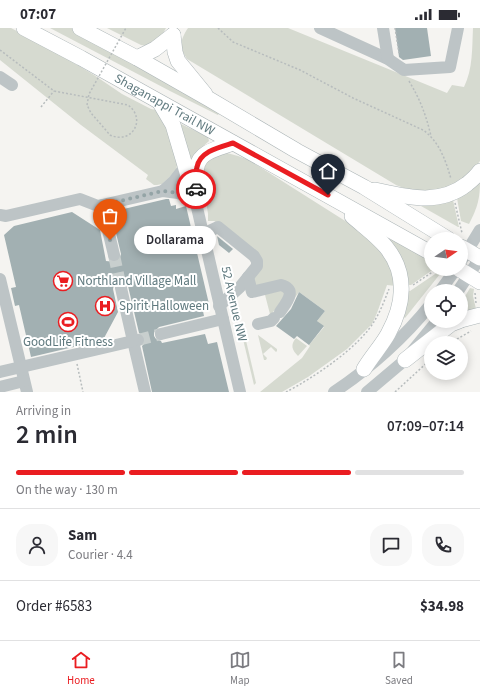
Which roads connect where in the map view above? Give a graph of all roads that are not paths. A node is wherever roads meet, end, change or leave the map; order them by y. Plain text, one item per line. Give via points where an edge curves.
1 (24, 28) edge
2 (80, 28) edge
3 (320, 28) edge
4 (383, 28) edge
5 (458, 28) edge
6 (175, 32) edge
7 (137, 58) junction
8 (388, 59) junction
9 (0, 77) edge
10 (12, 85) dead end
11 (209, 99) junction
12 (159, 102) junction
13 (233, 143) junction
14 (185, 167) junction
15 (480, 171) edge
16 (364, 187) junction
17 (163, 191) junction
18 (328, 195) junction
19 (195, 199) junction
20 (102, 205) junction
21 (0, 215) edge
22 (480, 230) edge
23 (437, 232) edge
24 (203, 234) junction
25 (468, 247) edge
26 (424, 249) edge
27 (114, 256) tunnel mouth
28 (250, 274) junction
29 (468, 277) edge
30 (0, 279) edge
31 (454, 284) edge
32 (121, 288) tunnel mouth
33 (219, 306) junction
34 (478, 310) edge
35 (424, 312) edge
36 (4, 315) edge
37 (223, 319) junction
38 (468, 320) edge
39 (258, 324) dead end
40 (432, 328) edge
41 (446, 328) edge
42 (161, 334) tunnel mouth
43 (135, 340) junction
44 (405, 360) junction
45 (21, 367) junction
46 (364, 369) junction
47 (0, 372) edge
48 (0, 387) edge
49 (26, 387) edge
50 (145, 392) edge
51 (240, 392) edge
52 (334, 392) edge
53 (367, 392) edge

1 - 12 main road, Shaganappi Trail NW
2 - 7 main road, Shaganappi Trail NW
3 - 8 street
4 - 8 street
5 - 8 street via 450,67 404,70
6 - 7 main road via 154,50
6 - 11 main road via 175,52 178,61
7 - 11 main road, Shaganappi Trail NW
9 - 10 street
11 - 16 main road, Shaganappi Trail NW
12 - 13 main road, Shaganappi Trail NW
12 - 14 main road via 173,125
13 - 18 main road, Shaganappi Trail NW
13 - 19 main road via 204,154 197,165
14 - 17 street
14 - 19 main road
15 - 16 main road via 463,188 439,197 424,199
16 - 23 main road, Shaganappi Trail NW
17 - 19 street
17 - 20 street
18 - 26 main road, Shaganappi Trail NW
18 - 46 main road via 385,246 394,258 401,279 401,300 396,317 388,334
19 - 24 street, 52 Avenue NW
20 - 21 street via 98,206 80,199 6,216
20 - 27 street
22 - 25 street
24 - 28 street via 216,227 220,228 256,258 257,266
24 - 33 street, 52 Avenue NW
28 - 33 street
28 - 39 street via 251,292 280,285 289,292 288,301 277,315 271,321
29 - 31 street
30 - 36 street
32 - 43 street
33 - 37 street, 52 Avenue NW
34 - 38 main road
35 - 46 street via 406,333
36 - 45 street
37 - 42 street
37 - 51 street, 52 Avenue NW
40 - 44 street
41 - 44 main road
43 - 45 street
43 - 50 street
44 - 53 street
45 - 47 street
45 - 49 street
46 - 52 street
48 - 49 street

